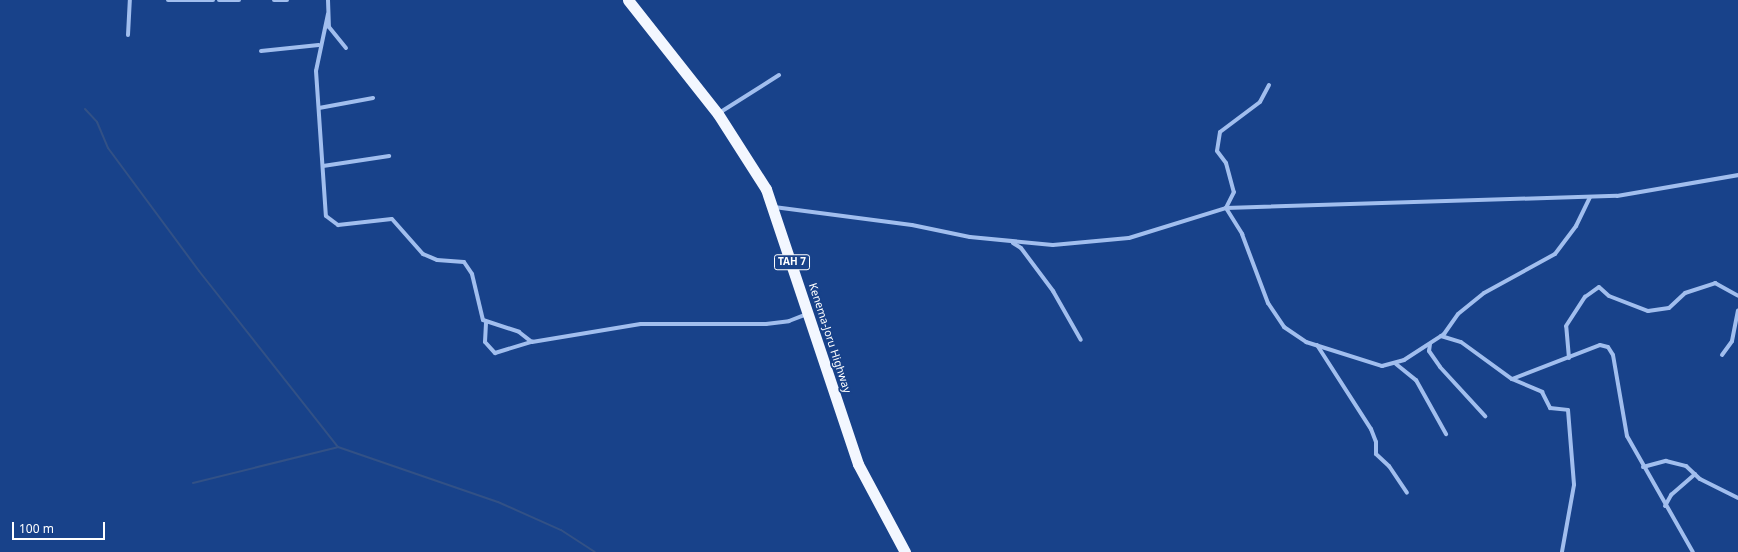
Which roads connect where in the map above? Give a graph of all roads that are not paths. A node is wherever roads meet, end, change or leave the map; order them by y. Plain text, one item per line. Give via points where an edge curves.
1 (130, 0) edge
2 (168, 0) edge
3 (213, 0) edge
4 (219, 0) edge
5 (239, 0) edge
6 (274, 0) edge
7 (287, 0) edge
8 (328, 0) edge
9 (628, 0) edge
10 (328, 14) junction
11 (128, 35) dead end
12 (319, 45) junction
13 (346, 48) dead end
14 (261, 51) dead end
15 (779, 75) dead end
16 (1269, 85) dead end
17 (373, 98) dead end
18 (319, 108) junction
19 (718, 114) junction
20 (389, 156) dead end
21 (323, 166) junction
22 (1738, 175) edge
23 (1590, 197) junction
24 (774, 207) junction
25 (1226, 208) junction
26 (1011, 242) junction
27 (1738, 296) edge
28 (1738, 311) edge
29 (808, 313) junction
30 (486, 323) junction
31 (1441, 336) junction
32 (1081, 340) dead end
33 (532, 342) junction
34 (1430, 344) junction
35 (1317, 345) junction
36 (1722, 355) dead end
37 (1569, 358) junction
38 (1396, 364) junction
39 (1512, 379) junction
40 (1485, 416) dead end
41 (1446, 434) dead end
42 (1643, 467) junction
43 (1695, 474) junction
44 (1407, 493) dead end
45 (1738, 498) edge
46 (1665, 506) junction
47 (905, 552) edge
48 (1562, 552) edge
49 (1693, 552) edge

1 - 11 street
2 - 3 street
4 - 5 street
6 - 7 street
8 - 10 street
9 - 19 highway, Kenema-Joru Highway / TAH 7
10 - 12 street
10 - 13 street via 329,26
12 - 14 street
12 - 18 street via 316,71
15 - 19 street
16 - 25 street via 1260,102 1217,136 1217,151 1226,163 1234,192
17 - 18 street
18 - 21 street
19 - 24 highway, Kenema-Joru Highway / TAH 7 via 751,162
20 - 21 street
21 - 30 street via 325,212 330,221 342,226 392,219 423,254 437,260 464,262 472,274 476,297
22 - 23 street via 1634,194
23 - 25 street
23 - 31 street via 1576,226 1555,254 1478,297 1458,314
24 - 26 street
24 - 29 highway, Kenema-Joru Highway / TAH 7
25 - 26 street via 1119,240 1053,245
25 - 35 street via 1238,224 1277,319 1299,339
26 - 32 street via 1021,248 1053,291
27 - 37 street via 1715,284 1685,293 1669,308 1648,311 1614,299 1599,287 1585,297 1566,326
28 - 36 street via 1732,341
29 - 33 street via 789,321 766,324 641,324
29 - 47 highway, Kenema-Joru Highway / TAH 7 via 858,464
30 - 33 street via 519,332
30 - 33 street via 485,342 493,353
31 - 34 street
31 - 39 street via 1461,342
34 - 38 street
34 - 40 street via 1429,351 1440,367
35 - 38 street via 1373,364
35 - 44 street via 1371,429 1376,442 1376,454 1389,466
37 - 39 street
37 - 42 street via 1600,345 1610,349 1622,422
38 - 41 street via 1416,380
39 - 48 street via 1542,392 1550,408 1568,410 1574,485
42 - 43 street via 1666,461 1686,466
42 - 46 street
43 - 45 street
43 - 46 street via 1671,494
46 - 49 street

